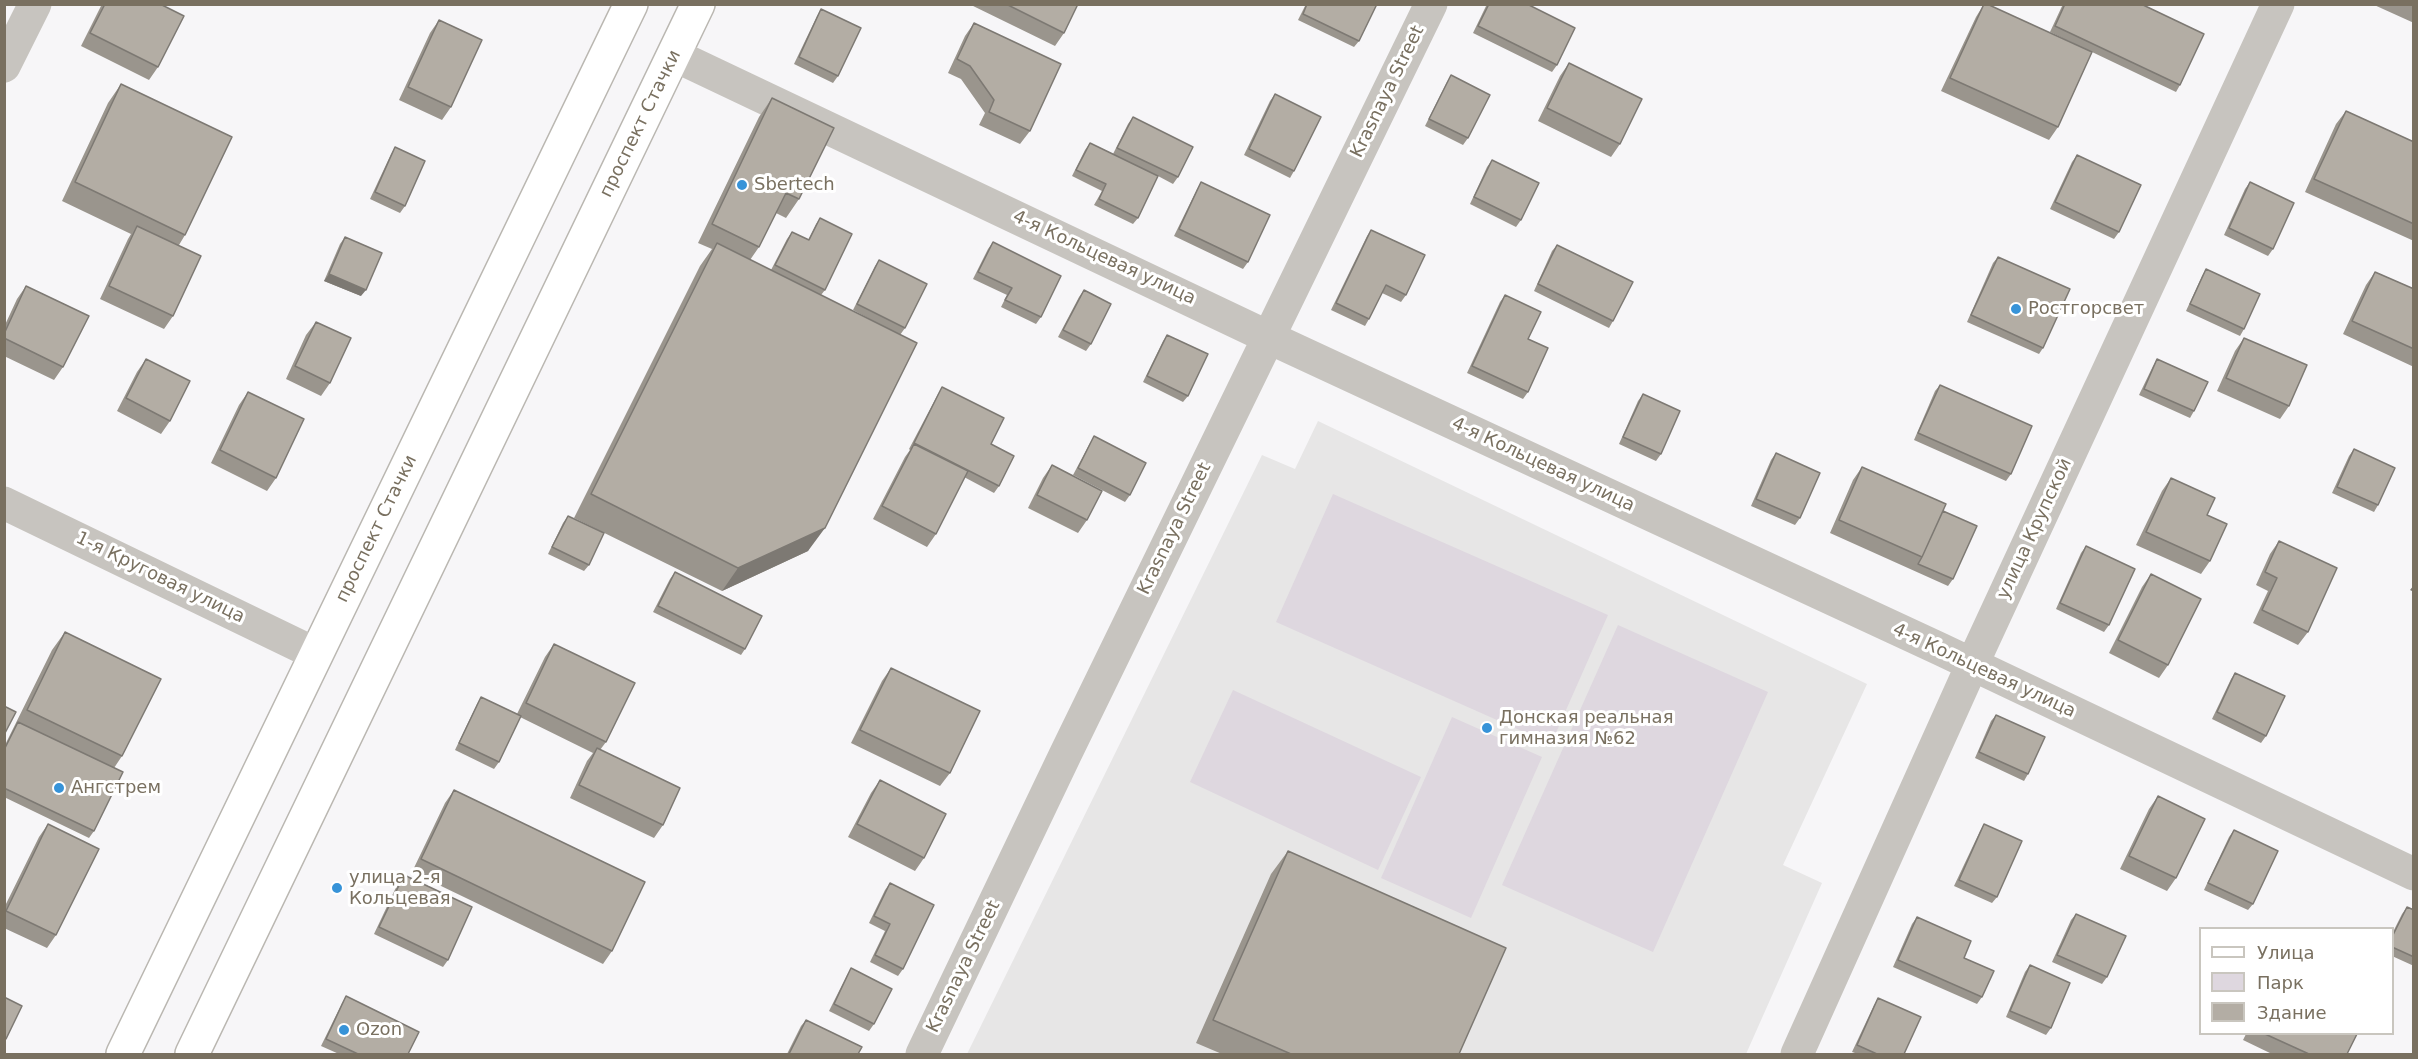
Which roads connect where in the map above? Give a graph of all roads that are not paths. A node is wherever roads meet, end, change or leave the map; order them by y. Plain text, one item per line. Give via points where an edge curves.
1 (35, 4) edge
2 (631, 4) edge
3 (698, 4) edge
4 (1431, 4) edge
5 (2278, 4) edge
6 (674, 55) junction
7 (4, 66) edge
8 (1269, 337) junction
9 (4, 503) edge
10 (316, 654) junction
11 (1972, 665) junction
12 (2414, 874) edge
13 (123, 1054) edge
14 (192, 1054) edge
15 (922, 1054) edge
16 (1797, 1054) edge

1 - 7 street
2 - 10 main road, проспект Стачки
3 - 6 main road, проспект Стачки
4 - 8 street, Krasnaya Street
5 - 11 street, улица Крупской
6 - 8 street, 4-я Кольцевая улица
6 - 14 main road, проспект Стачки
8 - 11 street, 4-я Кольцевая улица
8 - 15 street, Krasnaya Street
9 - 10 street, 1-я Круговая улица
10 - 13 main road, проспект Стачки
11 - 12 street, 4-я Кольцевая улица
11 - 16 street, улица Крупской

